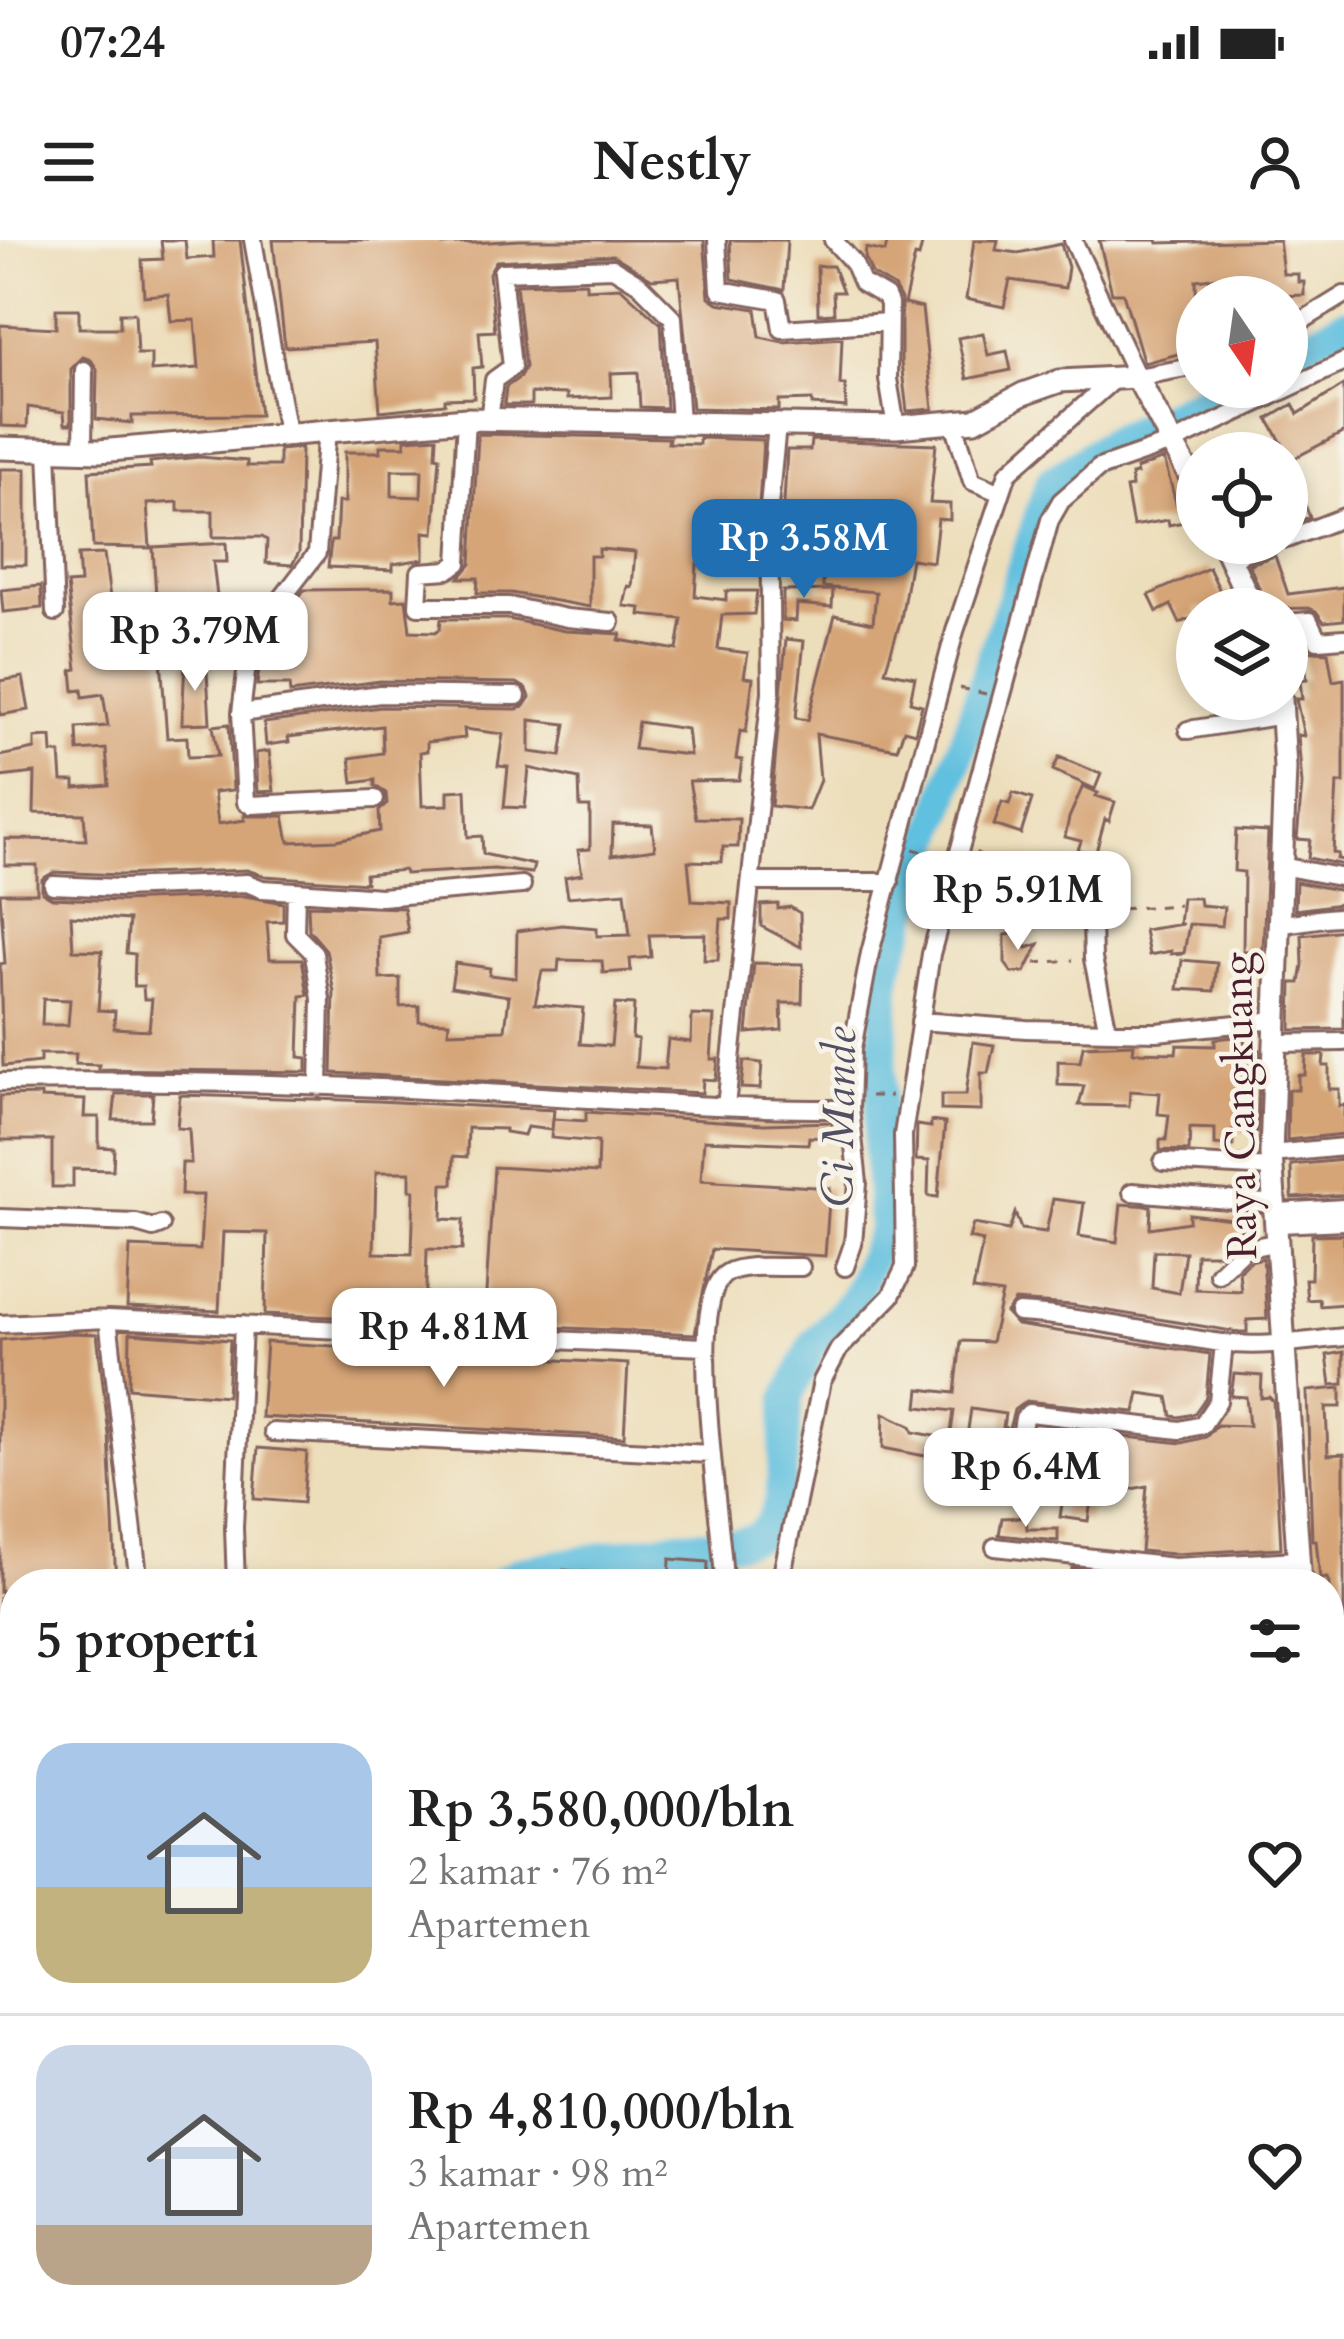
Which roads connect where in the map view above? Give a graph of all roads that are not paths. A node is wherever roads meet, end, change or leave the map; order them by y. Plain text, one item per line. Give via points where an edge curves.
1 (253, 240) edge
2 (717, 240) edge
3 (833, 240) edge
4 (1072, 240) edge
5 (1344, 295) edge
6 (1308, 317) edge
7 (889, 322) junction
8 (1344, 362) edge
9 (84, 370) dead end
10 (1176, 370) edge
11 (1130, 380) junction
12 (477, 420) junction
13 (680, 422) junction
14 (954, 423) junction
15 (776, 426) junction
16 (327, 428) junction
17 (896, 428) junction
18 (1168, 432) junction
19 (287, 433) junction
20 (0, 448) edge
21 (1176, 448) edge
22 (83, 450) junction
23 (48, 452) junction
24 (1000, 493) junction
25 (1344, 518) edge
26 (1308, 531) edge
27 (55, 612) dead end
28 (1308, 621) edge
29 (611, 622) dead end
30 (1344, 638) edge
31 (517, 696) dead end
32 (241, 713) junction
33 (1229, 720) edge
34 (1283, 720) edge
35 (1188, 730) dead end
36 (375, 800) dead end
37 (1281, 866) junction
38 (1344, 878) edge
39 (890, 879) junction
40 (753, 882) junction
41 (52, 885) dead end
42 (522, 885) dead end
43 (296, 891) junction
44 (1344, 917) edge
45 (1091, 922) road end
46 (1277, 924) junction
47 (920, 1022) junction
48 (1108, 1031) junction
49 (1275, 1032) junction
50 (1344, 1042) edge
51 (0, 1082) edge
52 (320, 1088) junction
53 (726, 1106) junction
54 (850, 1109) junction
55 (1344, 1147) edge
56 (1272, 1161) junction
57 (1163, 1162) dead end
58 (1132, 1192) dead end
59 (1344, 1208) edge
60 (0, 1218) edge
61 (1278, 1221) junction
62 (1344, 1221) edge
63 (161, 1225) dead end
64 (801, 1267) dead end
65 (845, 1267) dead end
66 (1218, 1274) dead end
67 (1019, 1312) dead end
68 (108, 1319) junction
69 (0, 1324) edge
70 (243, 1324) junction
71 (1344, 1337) edge
72 (1224, 1343) junction
73 (1287, 1343) junction
74 (704, 1347) junction
75 (273, 1432) dead end
76 (710, 1454) junction
77 (1017, 1460) dead end
78 (995, 1547) dead end
79 (1298, 1560) junction
80 (137, 1569) edge
81 (235, 1569) edge
82 (723, 1569) edge
83 (782, 1569) edge
84 (1299, 1569) edge

1 - 19 street
2 - 7 street via 720,290 777,300 782,329
3 - 7 street via 862,284 886,297
4 - 11 street
5 - 6 street
7 - 17 street
8 - 18 street
9 - 22 street
10 - 11 street
11 - 14 main road via 1060,381
11 - 18 main road
11 - 24 street via 1008,473
12 - 13 main road
12 - 13 street via 494,380 512,367 502,272 609,267 673,318
12 - 16 main road
12 - 29 street via 458,563 420,572 418,606 509,606
13 - 15 main road
14 - 17 main road
14 - 24 street via 972,481
15 - 17 main road
15 - 40 street via 771,692
16 - 19 main road
16 - 32 street via 317,553 249,648
18 - 21 main road
18 - 47 street via 1086,476 1050,520 931,954
19 - 22 main road
20 - 23 main road
22 - 23 main road
23 - 27 street
24 - 39 street via 955,631 907,848
25 - 26 street
28 - 30 street via 1317,640
31 - 32 street via 380,694
32 - 36 street via 249,805
33 - 35 street
34 - 37 main road, Raya Cangkuang
37 - 38 street
37 - 46 main road, Raya Cangkuang
39 - 40 street
39 - 54 street via 852,1048
40 - 53 street
41 - 43 street via 247,883
42 - 43 street via 361,897
43 - 52 street via 296,934 314,953 321,999
44 - 46 street
45 - 48 street
46 - 49 main road, Raya Cangkuang
47 - 48 street
47 - 83 street via 902,1143 904,1267 822,1382
48 - 49 street
49 - 50 street
49 - 56 main road, Raya Cangkuang
51 - 52 street
52 - 53 street
53 - 54 street
54 - 65 street via 858,1183
55 - 56 street
56 - 57 street
56 - 61 main road, Raya Cangkuang
58 - 61 street
59 - 61 street
60 - 63 street
61 - 62 street
61 - 66 street
61 - 73 main road, Raya Cangkuang
64 - 74 street via 722,1276
67 - 72 street
68 - 69 street
68 - 70 street
68 - 80 street
70 - 74 street
70 - 81 street
71 - 73 street
72 - 73 street
72 - 77 street via 1218,1401 1202,1425 1180,1430 1029,1414
73 - 79 main road, Raya Cangkuang
74 - 76 street
75 - 76 street
76 - 82 street
78 - 79 street via 1174,1567
79 - 84 main road, Raya Cangkuang

